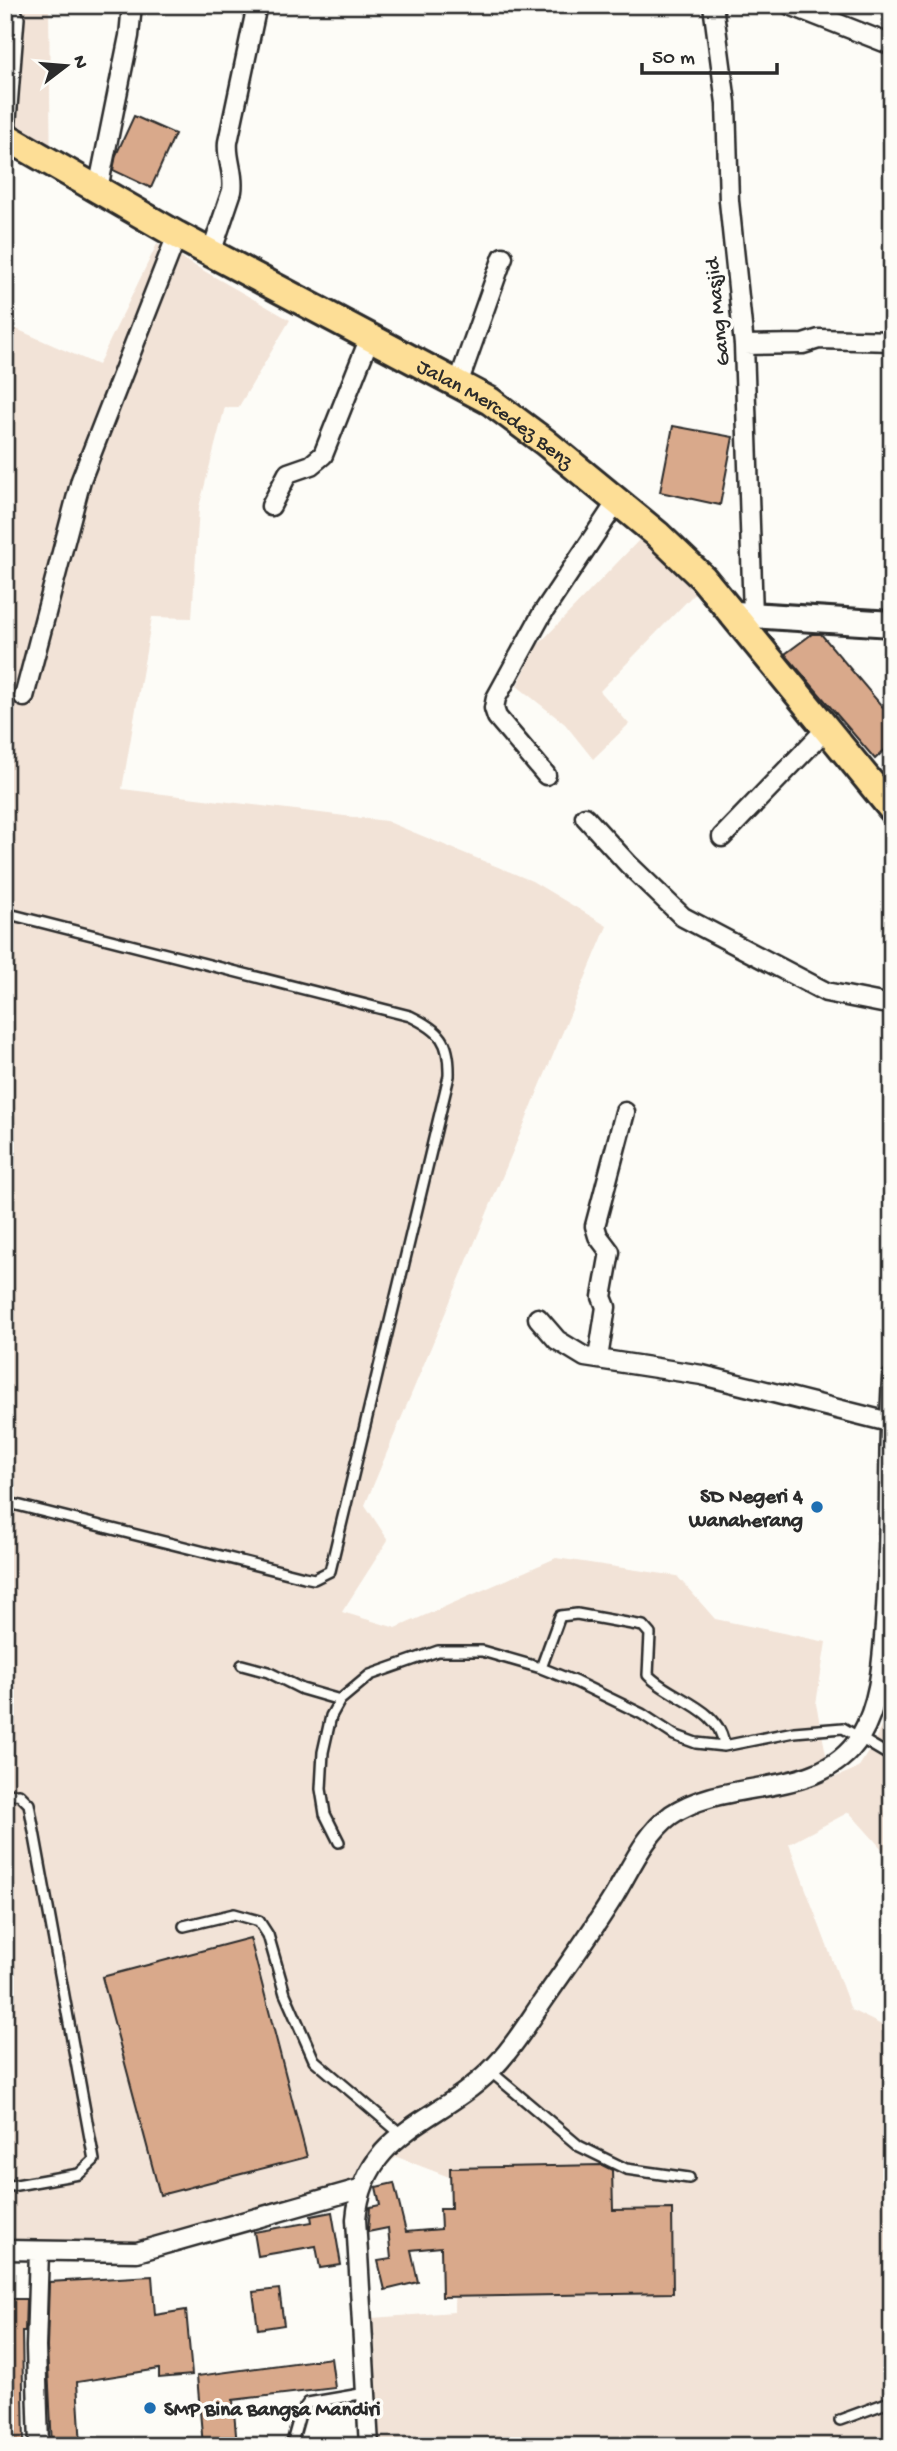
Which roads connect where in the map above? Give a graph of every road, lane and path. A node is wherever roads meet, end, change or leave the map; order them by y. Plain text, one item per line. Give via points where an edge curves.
1 (132, 5) edge
2 (257, 5) edge
3 (713, 5) edge
4 (790, 5) edge
5 (5, 7) edge
6 (892, 45) edge
7 (7, 137) edge
8 (98, 189) junction
9 (177, 235) junction
10 (211, 253) junction
11 (503, 257) dead end
12 (370, 337) junction
13 (892, 341) edge
14 (744, 345) junction
15 (458, 384) junction
16 (618, 500) junction
17 (271, 506) dead end
18 (745, 615) junction
19 (892, 624) edge
20 (24, 697) dead end
21 (827, 729) junction
22 (546, 775) dead end
23 (892, 809) edge
24 (585, 817) dead end
25 (723, 837) dead end
26 (5, 913) edge
27 (892, 1005) edge
28 (625, 1112) dead end
29 (538, 1318) dead end
30 (598, 1358) junction
31 (892, 1377) edge
32 (889, 1422) junction
33 (890, 1478) edge
34 (5, 1502) edge
35 (890, 1573) edge
36 (242, 1665) dead end
37 (541, 1668) junction
38 (340, 1700) junction
39 (859, 1737) junction
40 (724, 1746) junction
41 (892, 1757) edge
42 (5, 1794) edge
43 (339, 1842) dead end
44 (184, 1926) dead end
45 (490, 2071) junction
46 (401, 2134) junction
47 (689, 2178) dead end
48 (5, 2187) edge
49 (359, 2189) junction
50 (5, 2250) edge
51 (39, 2251) junction
52 (366, 2393) junction
53 (892, 2401) edge
54 (840, 2420) dead end
55 (39, 2446) edge
56 (291, 2446) edge
57 (369, 2446) edge

1 - 8 street
2 - 10 street via 228,142 234,181
3 - 14 street, Gang Masjid via 726,103 729,201
4 - 6 street
5 - 7 lane via 16,11 19,18
7 - 8 main road, Jalan Mercedez Benz
8 - 9 main road, Jalan Mercedez Benz
9 - 10 main road, Jalan Mercedez Benz
9 - 20 street via 80,480
10 - 12 main road, Jalan Mercedez Benz
11 - 15 street
12 - 15 main road, Jalan Mercedez Benz
12 - 17 street via 323,455 319,461 288,473
13 - 14 street via 819,339 803,344
14 - 18 street, Gang Masjid
15 - 16 main road, Jalan Mercedez Benz via 489,401
16 - 18 main road, Jalan Mercedez Benz
16 - 22 street via 542,614 496,698 497,717
18 - 19 street
18 - 21 main road, Jalan Mercedez Benz
21 - 23 main road, Jalan Mercedez Benz
21 - 25 street
24 - 27 street via 683,917 816,988
26 - 34 lane via 410,1016 438,1031 450,1056 449,1076 330,1570 314,1579 304,1577
28 - 30 street via 595,1226 610,1252
29 - 30 street via 546,1331 577,1354
30 - 32 street via 702,1375
31 - 32 street
32 - 33 street
33 - 35 street
35 - 39 street via 881,1674
36 - 38 lane
37 - 38 lane via 482,1651 438,1651 370,1675
37 - 40 lane via 642,1714 674,1735
37 - 40 lane via 560,1616 577,1614 643,1626 650,1634 648,1675 713,1721
38 - 43 lane via 326,1734 321,1789 325,1814
39 - 40 lane via 834,1727
39 - 41 lane
39 - 45 street via 824,1770 701,1801 661,1824
42 - 48 lane via 19,1794 29,1804 94,2160 79,2174
44 - 46 lane via 234,1914 259,1922 268,1935 285,1994 314,2060
45 - 46 street
45 - 47 lane via 579,2146 625,2169
46 - 49 street via 379,2157
49 - 51 street via 137,2252
49 - 52 street via 356,2219
50 - 51 street
51 - 55 street
52 - 56 lane via 308,2403
52 - 57 street
53 - 54 lane

